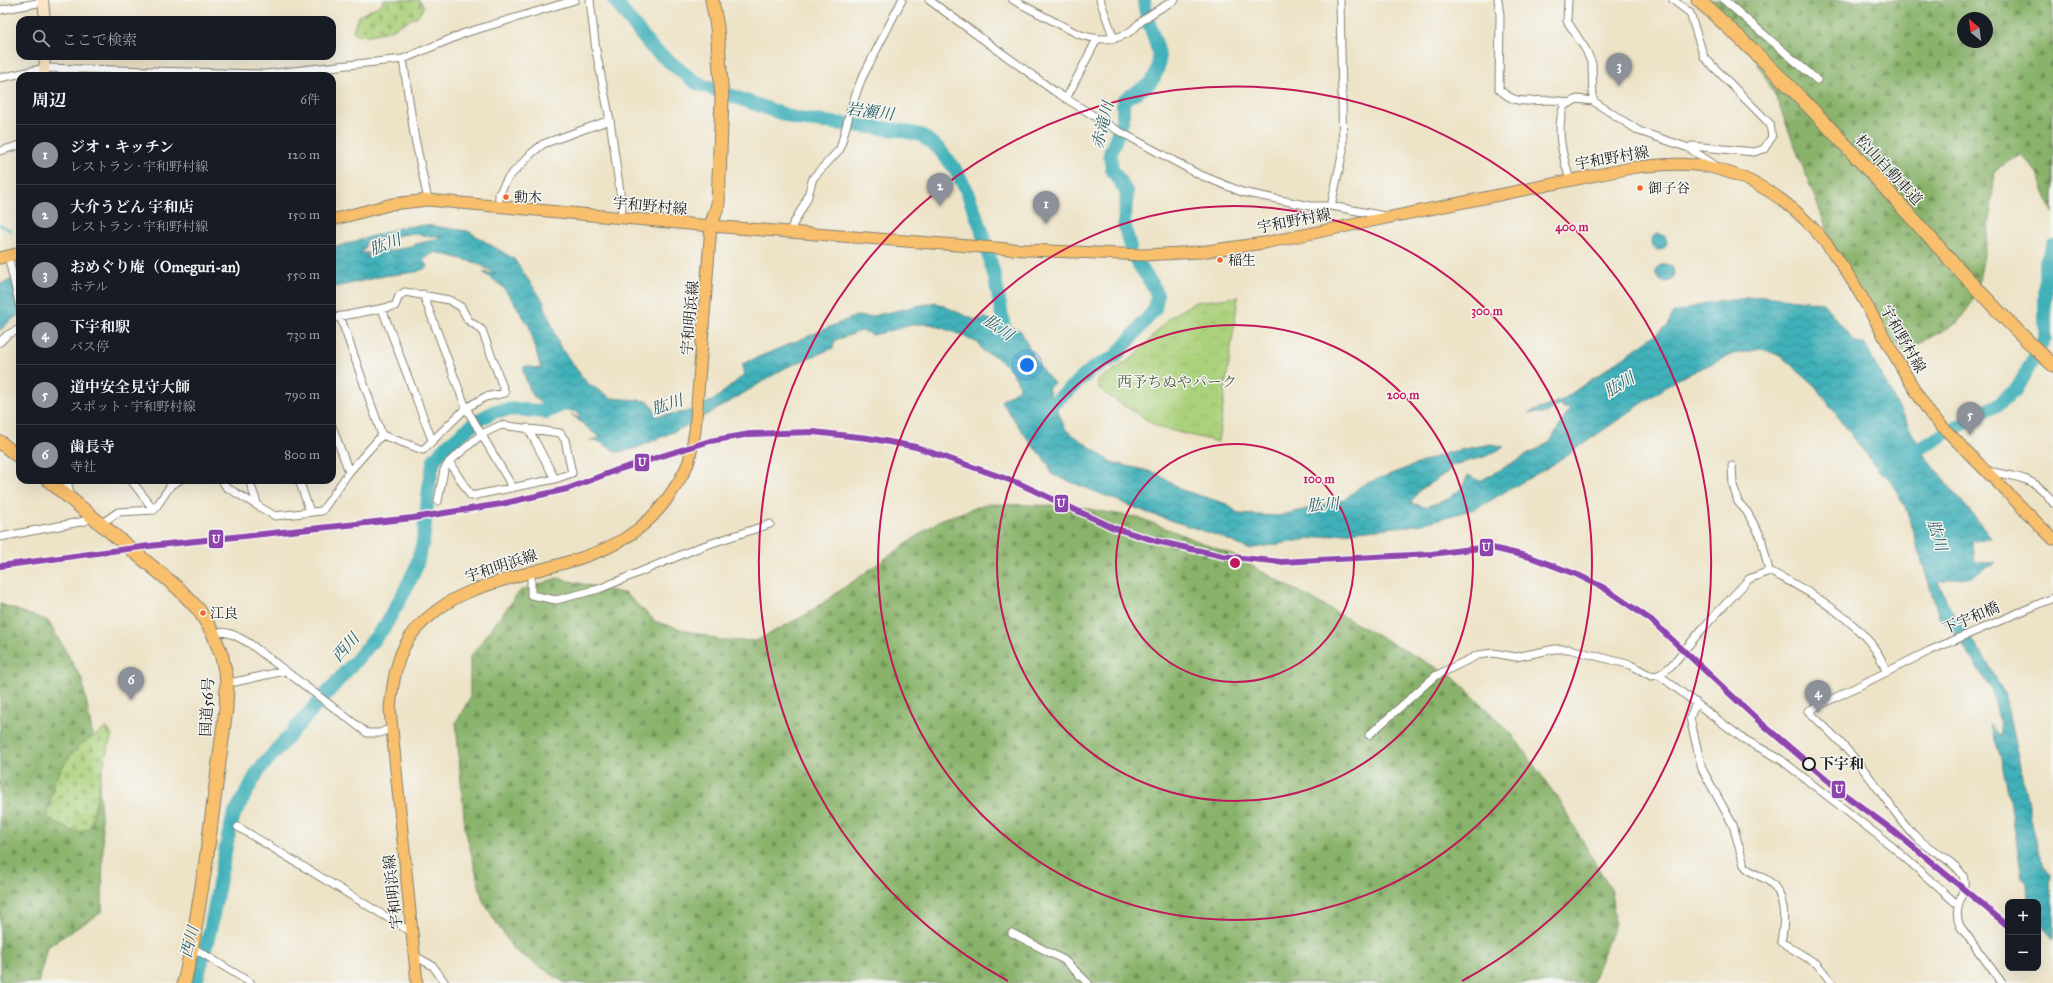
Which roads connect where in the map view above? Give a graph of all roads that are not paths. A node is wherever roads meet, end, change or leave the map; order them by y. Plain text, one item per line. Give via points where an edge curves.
1 (575, 0) edge
2 (590, 0) edge
3 (707, 0) edge
4 (712, 0) edge
5 (902, 0) edge
6 (929, 0) edge
7 (1013, 0) edge
8 (1100, 0) edge
9 (1175, 0) edge
10 (1340, 0) edge
11 (1498, 0) edge
12 (1568, 0) edge
13 (1673, 0) edge
14 (1698, 0) edge
15 (1724, 0) edge
16 (43, 1) edge
17 (0, 10) edge
18 (45, 16) edge
19 (1097, 39) junction
20 (1114, 39) junction
21 (716, 40) junction
22 (403, 59) junction
23 (45, 60) edge
24 (44, 72) edge
25 (283, 72) edge
26 (16, 76) edge
27 (0, 78) edge
28 (1818, 80) dead end
29 (1066, 99) junction
30 (1593, 101) junction
31 (1570, 103) junction
32 (610, 120) junction
33 (16, 147) edge
34 (1689, 148) junction
35 (0, 150) edge
36 (1723, 171) junction
37 (1570, 180) junction
38 (428, 200) junction
39 (499, 206) junction
40 (1331, 206) junction
41 (1388, 217) junction
42 (621, 218) junction
43 (336, 219) edge
44 (711, 226) junction
45 (789, 232) junction
46 (16, 253) edge
47 (4, 256) edge
48 (16, 289) edge
49 (423, 294) junction
50 (382, 309) junction
51 (340, 316) junction
52 (336, 317) edge
53 (16, 331) edge
54 (0, 342) edge
55 (2053, 365) edge
56 (466, 408) junction
57 (528, 428) junction
58 (482, 434) junction
59 (382, 435) junction
60 (336, 437) edge
61 (432, 440) junction
62 (0, 442) edge
63 (16, 455) edge
64 (449, 462) junction
65 (1732, 466) dead end
66 (1984, 471) junction
67 (349, 472) junction
68 (555, 479) junction
69 (53, 484) edge
70 (68, 484) edge
71 (134, 484) edge
72 (173, 484) edge
73 (224, 484) edge
74 (250, 484) edge
75 (300, 484) edge
76 (514, 488) junction
77 (71, 498) junction
78 (438, 502) dead end
79 (2053, 503) edge
80 (258, 506) junction
81 (154, 510) junction
82 (310, 512) junction
83 (97, 520) junction
84 (770, 524) dead end
85 (0, 537) edge
86 (2053, 539) edge
87 (1769, 571) junction
88 (530, 572) junction
89 (2053, 598) edge
90 (213, 633) junction
91 (284, 671) junction
92 (1886, 672) junction
93 (1659, 675) junction
94 (227, 681) junction
95 (1696, 702) junction
96 (391, 728) junction
97 (1369, 735) dead end
98 (238, 826) dead end
99 (1958, 905) junction
100 (413, 933) junction
101 (1012, 933) dead end
102 (195, 949) junction
103 (415, 956) junction
104 (184, 983) edge
105 (251, 983) edge
106 (417, 983) edge
107 (445, 983) edge
108 (1088, 983) edge
109 (1832, 983) edge
110 (2002, 983) edge

1 - 22 street via 465,33
2 - 32 street via 596,51
3 - 21 highway
4 - 21 highway
5 - 45 street via 861,80 840,149 813,178 807,199
6 - 29 street
7 - 19 street via 1072,32
8 - 20 street
9 - 20 street via 1142,20 1131,31
10 - 40 street via 1343,151
11 - 31 street via 1499,89 1507,97 1524,102 1552,100
12 - 30 street via 1567,21 1592,64
13 - 34 street via 1690,14 1704,57 1770,124 1772,137 1764,149 1754,152 1692,146
14 - 55 highway, 松山自動車道 via 1728,26 1818,117 2001,314
15 - 28 street
16 - 17 street
16 - 18 main road
19 - 20 street
19 - 29 street
21 - 44 highway via 718,118 710,204
22 - 25 street
22 - 38 street via 414,134
23 - 24 main road
26 - 27 street
29 - 40 street via 1198,174 1242,192 1310,206
30 - 31 street via 1577,99
30 - 34 street via 1639,131
31 - 37 street via 1564,106 1560,122 1563,159
32 - 39 street via 543,144 508,178 499,194
32 - 42 street via 622,207
33 - 35 street
34 - 36 street
36 - 37 main road, 宇和野村線 via 1708,167 1667,164 1636,167
36 - 66 main road, 宇和野村線 via 1746,179 1781,199 1798,212 1826,242 1848,273 1917,395 1932,416
37 - 41 main road, 宇和野村線
38 - 39 main road, 宇和野村線
38 - 43 main road, 宇和野村線 via 392,204
39 - 42 main road, 宇和野村線
40 - 41 street
41 - 45 main road, 宇和野村線 via 1264,243 1200,252 1144,255 1008,249
42 - 44 main road, 宇和野村線
44 - 45 main road, 宇和野村線
44 - 88 main road, 宇和明浜線 via 695,431 688,464 672,493 655,515 632,535 591,555
46 - 47 main road
47 - 48 street via 12,270
49 - 50 street via 405,292 399,296 395,306
49 - 56 street
49 - 56 street via 449,300 461,307 468,320 482,330 505,393 485,397
50 - 51 street
50 - 61 street
51 - 52 street
51 - 59 street
53 - 54 street
56 - 58 street
56 - 61 street
57 - 58 street via 501,425
57 - 68 street
57 - 68 street via 560,433 565,440 572,473
58 - 64 street
58 - 76 street
59 - 61 street via 423,450
59 - 67 street
60 - 67 street
62 - 63 highway
64 - 76 street via 471,496
64 - 78 street via 444,470
65 - 87 street via 1733,485 1738,502 1760,537
66 - 79 street via 2031,480
66 - 86 main road, 宇和野村線
67 - 82 street via 322,511
68 - 76 street
69 - 77 highway, 国道56号
70 - 77 street
71 - 81 street
72 - 81 street
73 - 80 street
74 - 80 street
75 - 82 street
77 - 83 highway, 国道56号
80 - 82 street via 275,516
81 - 83 street via 118,512
83 - 85 street
83 - 90 highway, 国道56号 via 178,589 199,610
84 - 88 street via 700,547 599,589 556,600 531,595
87 - 92 street via 1832,606 1868,640
87 - 93 street via 1749,580
88 - 96 main road, 宇和明浜線 via 472,589 447,602 424,621 404,646 394,678 390,708
89 - 92 street, 下宇和橋
90 - 91 street via 231,633 249,643
90 - 94 highway, 国道56号
91 - 94 street via 235,682
91 - 96 street via 367,733 380,733
92 - 99 street, 下宇和橋 via 1808,711 1849,752 1916,837 1958,870 1964,878 1965,885
93 - 95 street
93 - 97 street via 1651,676 1631,665 1569,649 1555,649 1516,657 1493,653 1478,655 1436,676
94 - 102 highway, 国道56号 via 226,709
95 - 99 street via 1742,738 1780,759 1833,800 1894,848
95 - 109 street via 1690,718 1702,770 1733,825 1744,865 1774,884 1779,893 1784,924 1781,942 1816,964
96 - 100 main road, 宇和明浜線
98 - 100 street
99 - 110 street via 1956,918 1960,926
100 - 103 main road, 宇和明浜線
101 - 108 street via 1064,960
102 - 104 highway, 国道56号
102 - 105 street
103 - 106 main road, 宇和明浜線
103 - 107 street via 433,966

